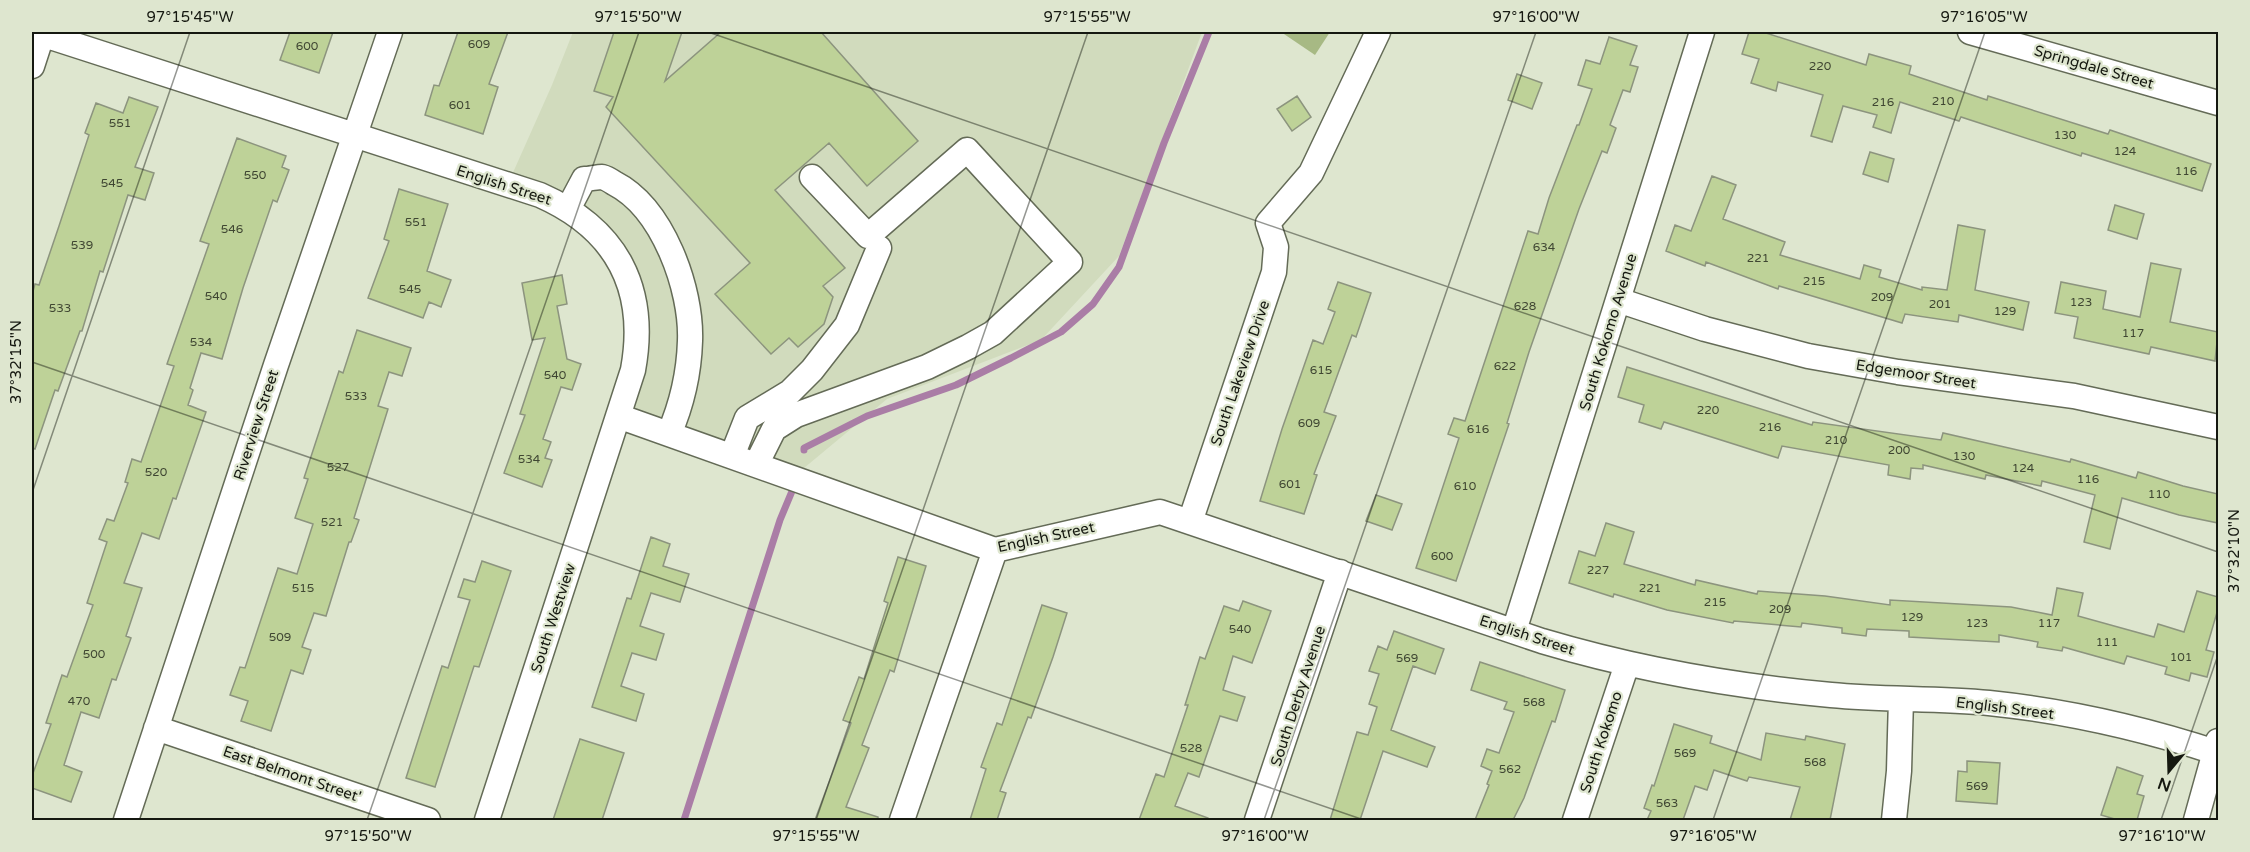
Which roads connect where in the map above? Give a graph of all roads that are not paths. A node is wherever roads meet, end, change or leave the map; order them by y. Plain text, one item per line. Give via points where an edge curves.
1 (40, 32) edge
2 (390, 32) edge
3 (1378, 32) edge
4 (1702, 32) edge
5 (1970, 32) edge
6 (32, 66) edge
7 (2218, 103) edge
8 (354, 136) junction
9 (812, 177) dead end
10 (568, 209) junction
11 (879, 248) dead end
12 (1618, 300) junction
13 (618, 416) junction
14 (2218, 427) edge
15 (669, 434) junction
16 (732, 456) junction
17 (756, 465) junction
18 (1190, 522) junction
19 (995, 550) junction
20 (1340, 572) junction
21 (1514, 632) junction
22 (1627, 664) junction
23 (1901, 699) junction
24 (156, 728) junction
25 (2217, 749) edge
26 (126, 820) edge
27 (428, 820) edge
28 (487, 820) edge
29 (902, 820) edge
30 (1257, 820) edge
31 (1575, 820) edge
32 (1894, 820) edge
33 (2196, 820) edge

1 - 6 street
1 - 8 street, English Street
2 - 8 street, Riverview Street
3 - 18 street, South Lakeview Drive via 1311,173 1268,223 1276,247 1274,272
4 - 12 street, South Kokomo Avenue
5 - 7 street, Springdale Street
8 - 10 street, English Street via 540,195
8 - 24 street, Riverview Street
9 - 17 street via 868,236 967,150 1070,262 993,333 927,367 796,415 774,429
10 - 13 street, English Street via 607,242 632,292 638,347
10 - 15 street via 584,179 603,177 628,190 655,222 676,262 687,300 691,339 680,409
11 - 16 street via 847,326 790,392 747,418
12 - 14 street, Edgemoor Street via 1808,356 2074,396
12 - 21 street, South Kokomo Avenue
13 - 15 street, English Street
13 - 28 street, South Westview
15 - 16 street, English Street
16 - 17 street, English Street
17 - 19 street, English Street
18 - 19 street, English Street via 1160,512
18 - 20 street, English Street
19 - 29 street
20 - 21 street, English Street
20 - 30 street, South Derby Avenue
21 - 22 street, English Street
22 - 23 street, English Street via 1764,688
22 - 31 street, South Kokomo
23 - 25 street, English Street via 1989,703 2048,712
23 - 32 street
24 - 26 street, Riverview Street
24 - 27 street, East Belmont Street'
25 - 33 street

